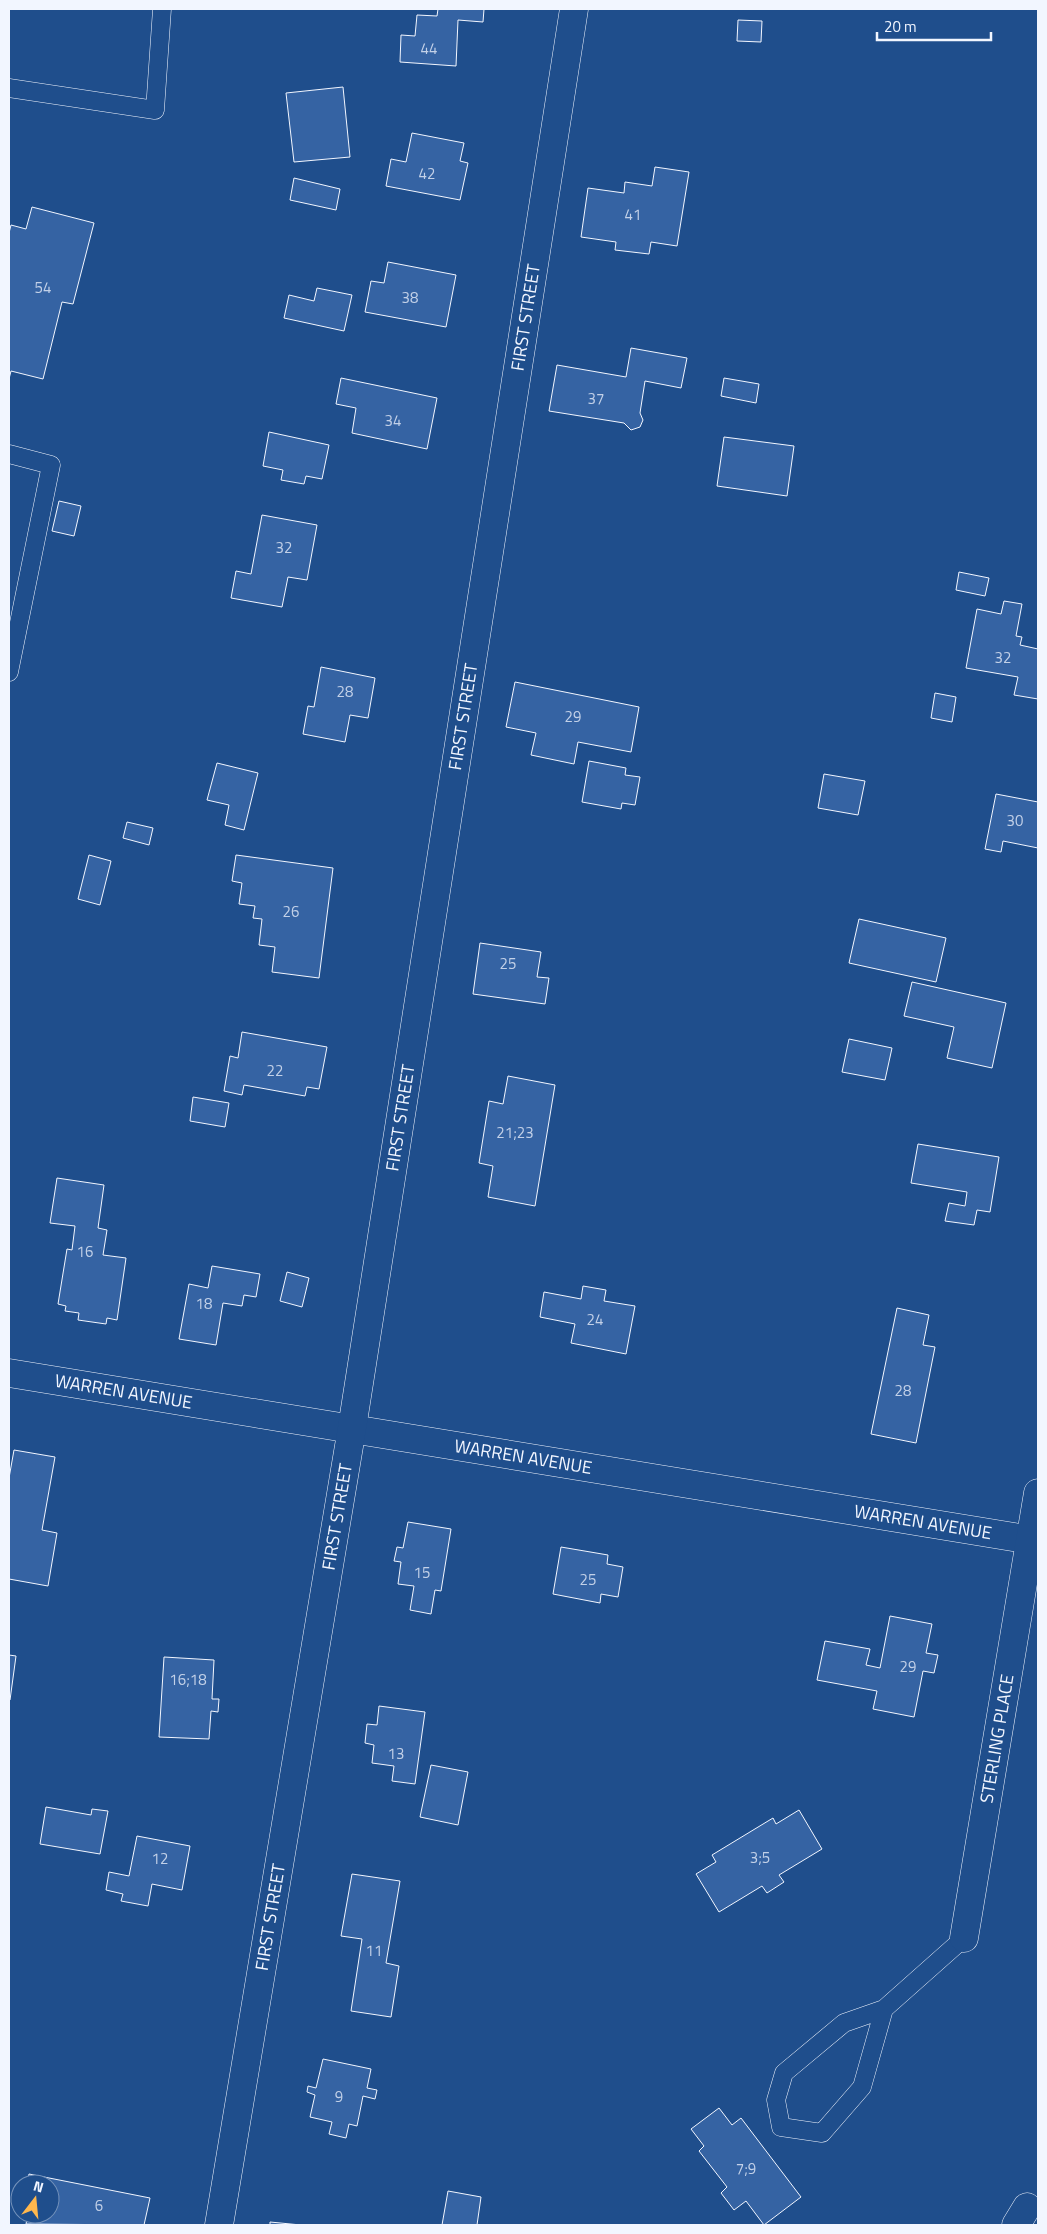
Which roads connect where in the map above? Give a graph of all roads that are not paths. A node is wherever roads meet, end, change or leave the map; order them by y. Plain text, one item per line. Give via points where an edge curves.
1 (162, 9) edge
2 (574, 9) edge
3 (9, 88) edge
4 (9, 454) edge
5 (9, 672) edge
6 (9, 1373) edge
7 (352, 1428) junction
8 (1038, 1493) edge
9 (1035, 1540) edge
10 (964, 1938) joint
11 (884, 2009) junction
12 (219, 2225) edge

1 - 3 lane via 155,110
2 - 7 street, FIRST STREET
4 - 5 lane via 51,464
6 - 7 street, WARREN AVENUE
7 - 9 street, WARREN AVENUE
7 - 12 street, FIRST STREET
8 - 9 street, STERLING PLACE
9 - 10 street, STERLING PLACE
10 - 11 lane
11 - 11 lane via 862,2087 822,2133 781,2127 776,2100 784,2073 844,2023

